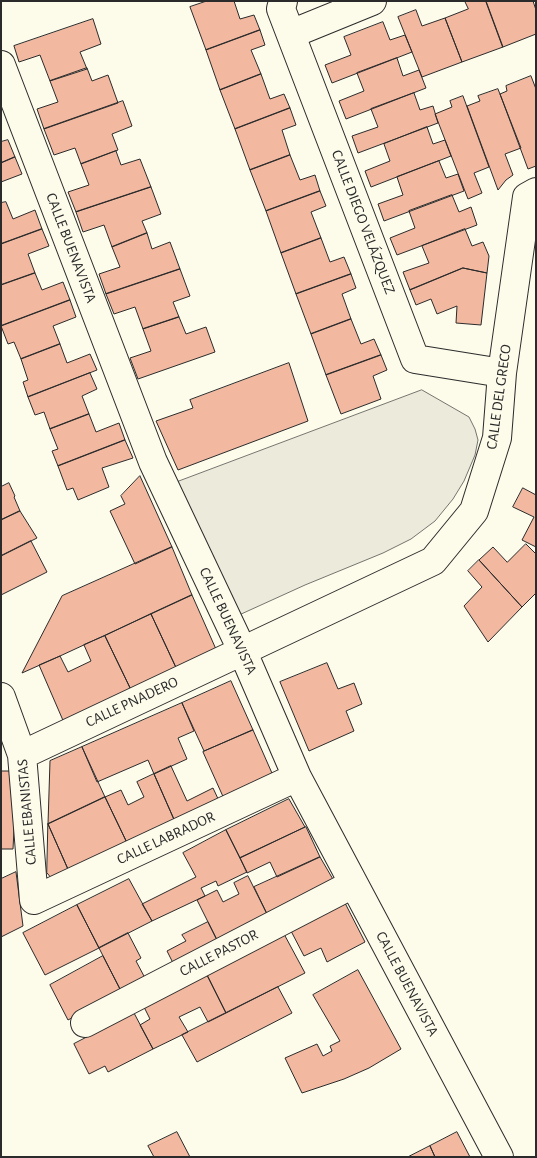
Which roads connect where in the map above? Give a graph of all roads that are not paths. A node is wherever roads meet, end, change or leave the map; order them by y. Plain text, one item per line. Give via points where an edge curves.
1 (283, 1) edge
2 (372, 1) edge
3 (291, 34) junction
4 (1, 65) edge
5 (536, 192) edge
6 (502, 373) junction
7 (242, 650) junction
8 (1, 697) edge
9 (22, 755) junction
10 (298, 777) junction
11 (353, 884) junction
12 (34, 900) joint
13 (85, 1022) dead end
14 (499, 1157) edge

1 - 3 street, CALLE DIEGO VELÁZQUEZ via 281,8
2 - 3 street
3 - 6 street, CALLE DIEGO VELÁZQUEZ via 415,359
4 - 7 street, CALLE BUENAVISTA via 153,462
5 - 6 street, CALLE DEL GRECO via 527,197
6 - 7 street, CALLE DEL GRECO via 496,438 474,511 433,561
7 - 9 street, CALLE PNADERO
7 - 10 street, CALLE BUENAVISTA
8 - 9 street, CALLE EBANISTAS
9 - 12 street, CALLE EBANISTAS
10 - 11 street, CALLE BUENAVISTA
10 - 12 street, CALLE LABRADOR
11 - 13 street, CALLE PASTOR
11 - 14 street, CALLE BUENAVISTA

